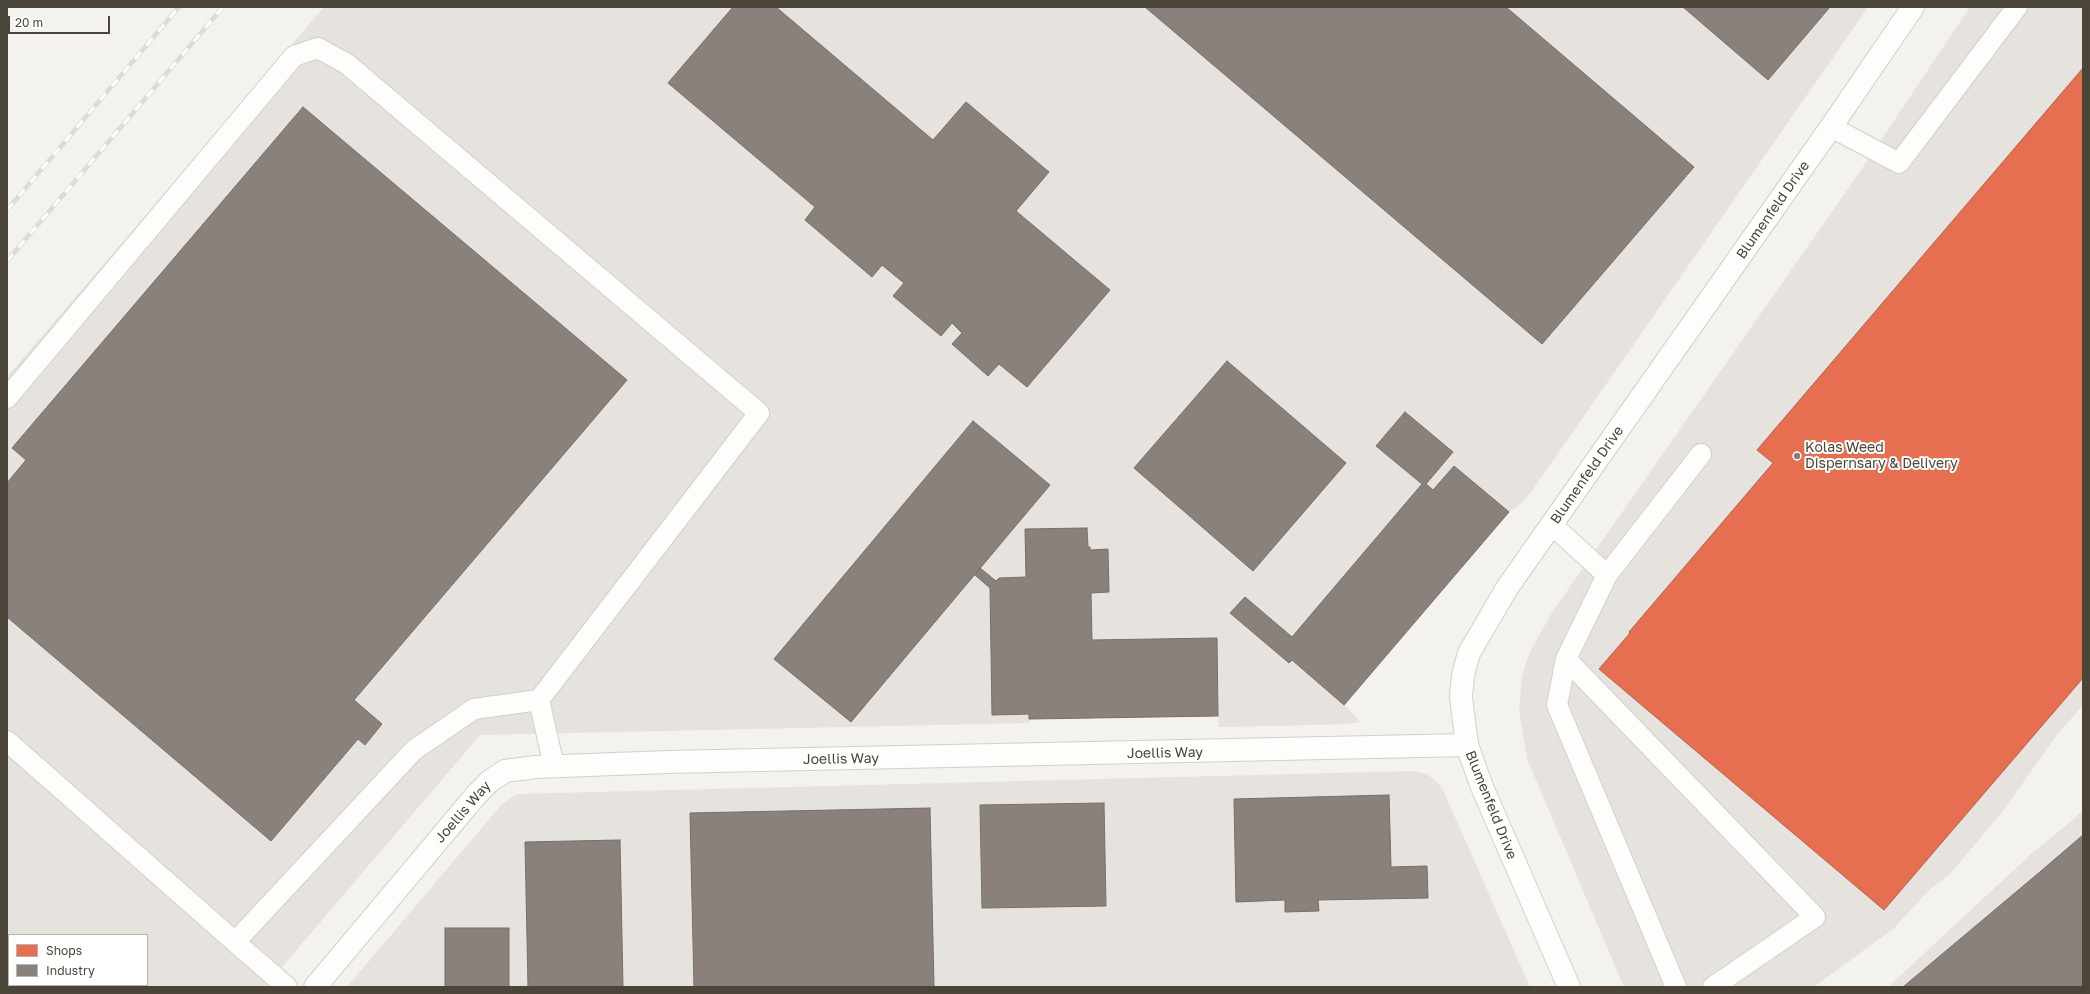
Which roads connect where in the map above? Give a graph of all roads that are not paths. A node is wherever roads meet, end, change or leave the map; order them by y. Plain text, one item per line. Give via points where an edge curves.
1 (1913, 7) edge
2 (2017, 7) edge
3 (1831, 127) junction
4 (7, 398) edge
5 (1701, 454) dead end
6 (1552, 525) junction
7 (1607, 575) junction
8 (1566, 660) junction
9 (539, 700) junction
10 (7, 740) edge
11 (1466, 745) junction
12 (554, 766) junction
13 (235, 942) junction
14 (287, 987) edge
15 (315, 987) edge
16 (1569, 987) edge
17 (1676, 987) edge
18 (1713, 987) edge

1 - 3 street, Blumenfeld Drive
2 - 3 lane via 1899,163
3 - 6 street, Blumenfeld Drive
4 - 9 lane via 294,56 318,48 347,64 759,413
5 - 7 lane
6 - 7 lane
6 - 11 street, Blumenfeld Drive via 1507,588 1469,653 1462,675 1461,697
7 - 8 lane
8 - 17 lane via 1557,705
8 - 18 lane via 1815,917
9 - 12 lane
9 - 13 lane via 474,709 414,750
10 - 13 lane
11 - 12 street, Joellis Way
11 - 16 street, Blumenfeld Drive
12 - 15 street, Joellis Way via 504,771 490,781
13 - 14 lane

